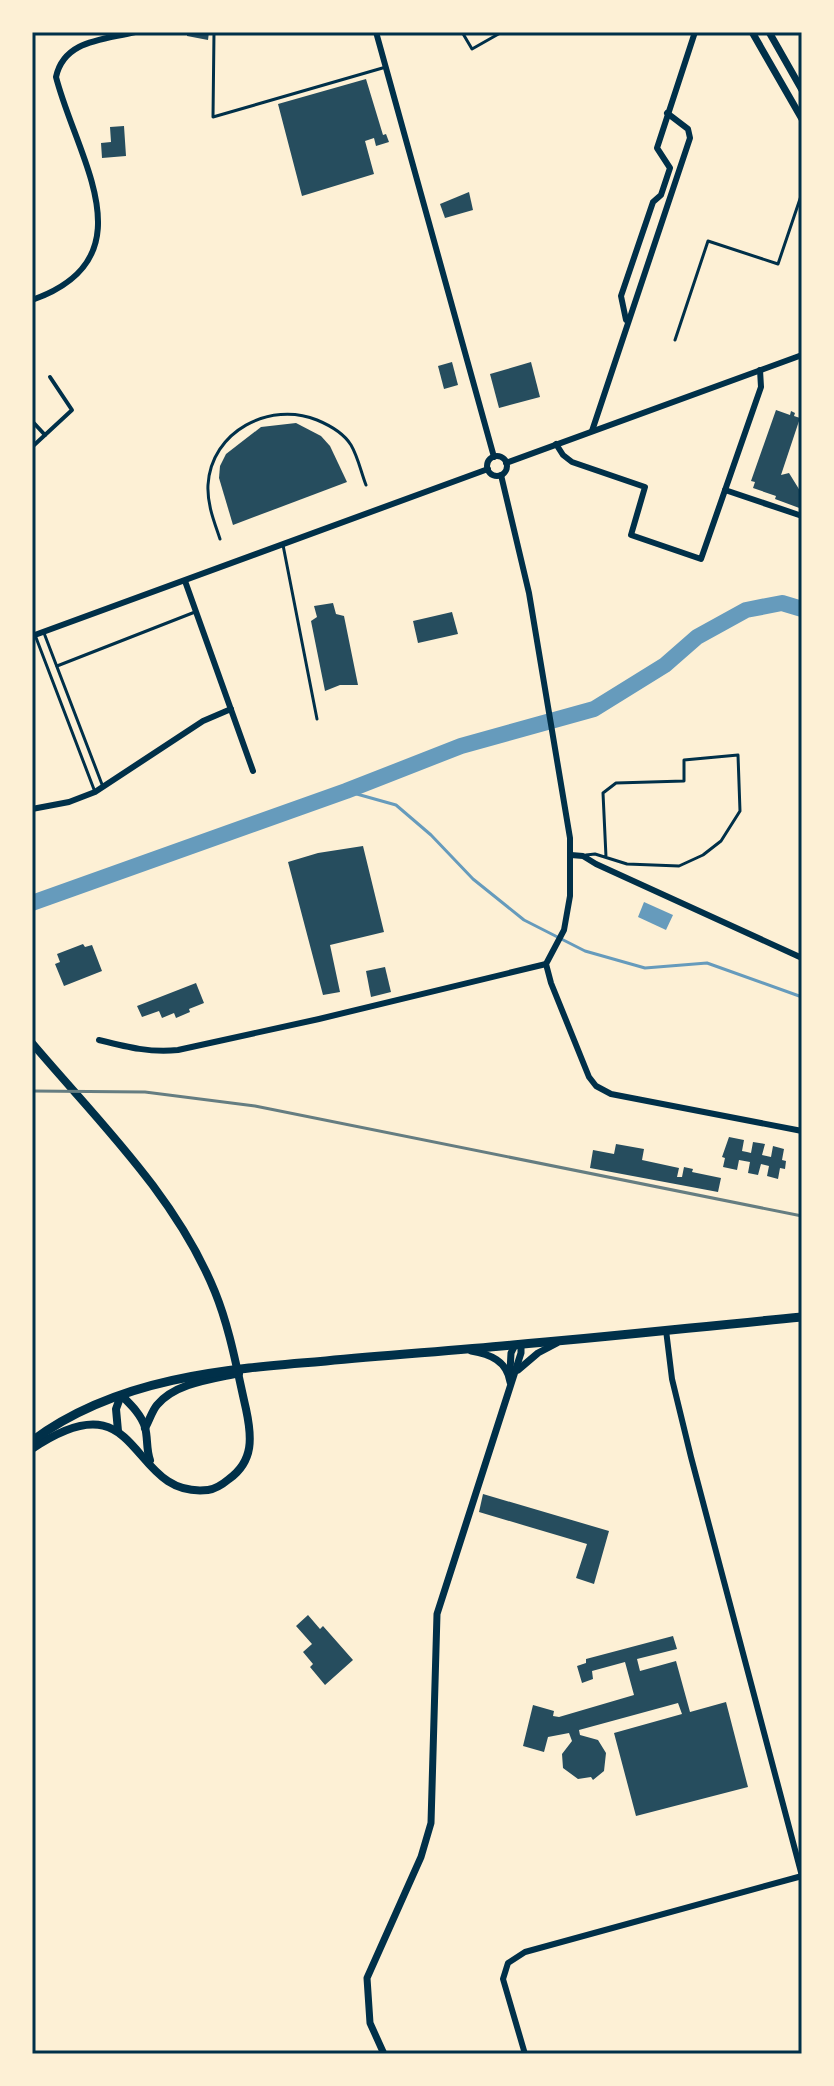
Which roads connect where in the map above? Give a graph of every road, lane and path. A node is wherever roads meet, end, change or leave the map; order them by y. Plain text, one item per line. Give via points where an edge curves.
1 (135, 32) edge
2 (214, 32) edge
3 (376, 32) edge
4 (462, 32) edge
5 (502, 32) edge
6 (695, 32) edge
7 (752, 32) edge
8 (769, 32) edge
9 (386, 67) junction
10 (802, 90) edge
11 (667, 113) junction
12 (802, 119) edge
13 (802, 193) edge
14 (32, 300) edge
15 (627, 324) junction
16 (675, 340) dead end
17 (802, 355) edge
18 (760, 370) junction
19 (50, 377) dead end
20 (32, 421) edge
21 (592, 431) junction
22 (45, 435) junction
23 (556, 444) junction
24 (32, 447) edge
25 (494, 457) junction
26 (506, 463) junction
27 (488, 469) junction
28 (501, 475) junction
29 (366, 485) dead end
30 (725, 490) junction
31 (802, 516) edge
32 (220, 539) dead end
33 (283, 545) junction
34 (185, 581) junction
35 (196, 612) junction
36 (44, 632) junction
37 (34, 636) edge
38 (57, 666) junction
39 (231, 709) junction
40 (317, 719) dead end
41 (253, 771) dead end
42 (103, 787) junction
43 (95, 792) junction
44 (32, 809) edge
45 (571, 855) junction
46 (583, 856) junction
47 (606, 857) junction
48 (802, 958) edge
49 (546, 964) junction
50 (99, 1040) dead end
51 (32, 1043) edge
52 (802, 1131) edge
53 (802, 1317) edge
54 (666, 1330) junction
55 (562, 1342) junction
56 (518, 1345) junction
57 (461, 1349) junction
58 (270, 1365) junction
59 (510, 1386) junction
60 (121, 1395) junction
61 (145, 1428) junction
62 (118, 1431) junction
63 (32, 1441) edge
64 (32, 1449) edge
65 (154, 1470) junction
66 (802, 1876) edge
67 (384, 2054) edge
68 (525, 2054) edge

1 - 14 street via 73,49 63,58 56,77 98,203 100,227 96,247 83,267
2 - 9 lane via 213,117
3 - 9 street
4 - 5 lane via 472,49
6 - 11 street
7 - 12 street
8 - 10 street
9 - 25 street
11 - 15 street via 657,148 670,168 621,296
11 - 15 street via 688,129 690,138
13 - 16 lane via 778,264 708,241
15 - 21 street
17 - 18 street
18 - 21 street
18 - 30 street via 761,387
19 - 22 street via 72,410
20 - 22 street
21 - 23 street
22 - 24 street
23 - 26 street
23 - 30 street via 572,462 645,487 631,535 701,559
25 - 26 street
25 - 27 street
26 - 28 street
27 - 28 street
27 - 33 street
28 - 45 street via 541,662
29 - 32 lane via 350,443 331,426 294,413 252,421 221,448 211,471 209,502
30 - 31 street
33 - 34 street
33 - 40 lane
34 - 35 street
34 - 36 street
35 - 38 lane
35 - 39 street
36 - 37 street
36 - 38 lane
37 - 43 lane
38 - 42 lane
39 - 41 street
39 - 42 street via 203,721
42 - 43 street
43 - 44 street
45 - 46 street
45 - 49 street via 564,930
46 - 47 lane
46 - 48 street
47 - 47 lane via 627,864 679,866 712,849 740,811 738,755 684,760 684,781 610,785 603,793
49 - 50 street via 178,1050 142,1051
49 - 52 street via 589,1077 604,1092
51 - 65 main road via 140,1170 186,1233 215,1293 252,1437 248,1456 240,1472 211,1490 175,1485
53 - 54 main road
54 - 55 main road
54 - 66 street via 691,1457
55 - 56 main road
55 - 59 street via 526,1361
56 - 57 main road
56 - 59 street via 511,1353
57 - 58 main road
57 - 59 street via 499,1360
58 - 60 main road via 200,1374
58 - 61 main road via 168,1394 155,1406
59 - 67 street via 437,1614 431,1823 367,1978 370,2023
60 - 61 main road
60 - 62 main road
60 - 63 main road
61 - 65 main road
62 - 64 main road via 85,1424
62 - 65 main road
66 - 68 street via 525,1952 508,1963 503,1979

